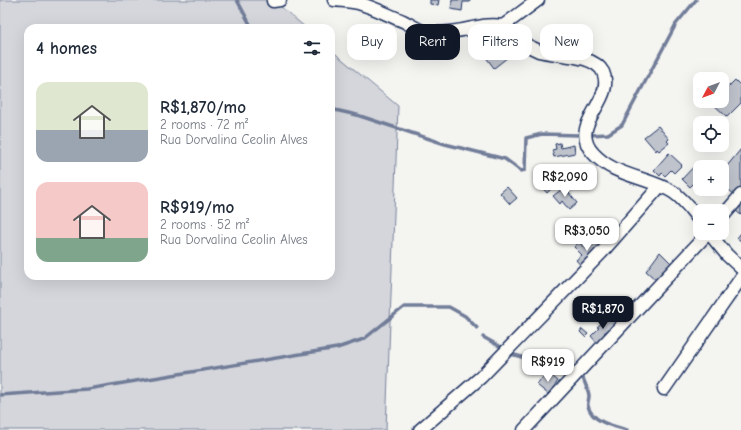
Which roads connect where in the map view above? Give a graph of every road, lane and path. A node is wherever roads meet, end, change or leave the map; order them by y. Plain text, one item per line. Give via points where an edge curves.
1 (334, 0) edge
2 (538, 0) edge
3 (506, 24) edge
4 (468, 29) edge
5 (532, 48) edge
6 (660, 186) junction
7 (741, 195) edge
8 (729, 209) edge
9 (693, 213) edge
10 (702, 240) edge
11 (715, 240) edge
12 (741, 268) edge
13 (741, 278) edge
14 (664, 389) dead end
15 (420, 430) edge
16 (524, 430) edge

1 - 4 street via 358,3 426,32
2 - 3 street
5 - 6 street via 591,61 598,66 605,86 603,95 587,124 585,137 588,145 605,164
6 - 9 street via 681,198
6 - 15 street via 602,252 481,377
7 - 8 street
10 - 16 street
11 - 12 street
13 - 14 street

